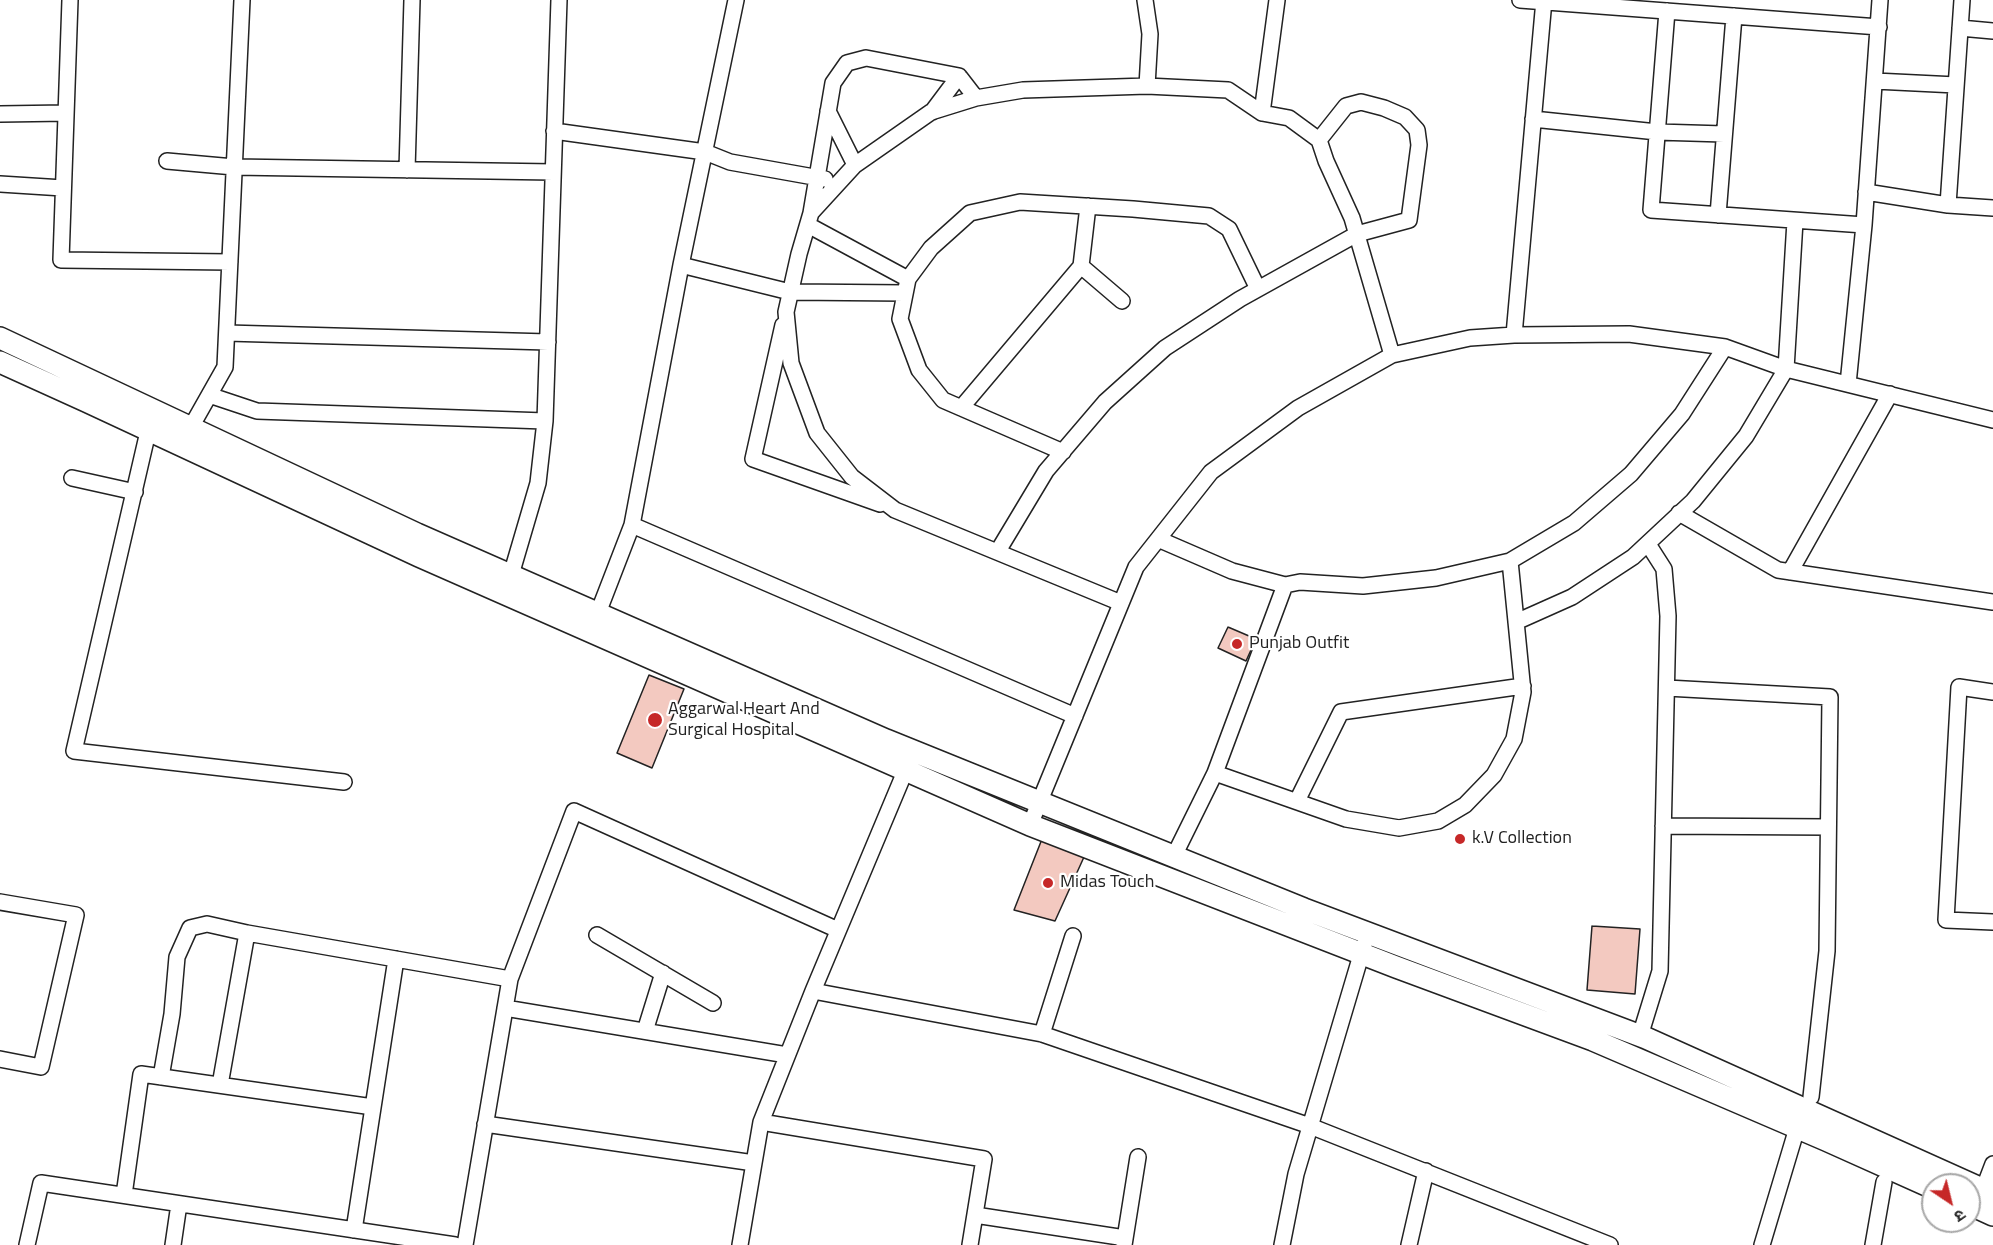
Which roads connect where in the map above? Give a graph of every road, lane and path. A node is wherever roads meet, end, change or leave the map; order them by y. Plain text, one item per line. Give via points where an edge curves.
1 (70, 0) edge
2 (242, 0) edge
3 (412, 0) edge
4 (559, 0) edge
5 (736, 0) edge
6 (1145, 0) edge
7 (1277, 0) edge
8 (1520, 0) edge
9 (1880, 0) edge
10 (1962, 0) edge
11 (1544, 1) edge
12 (1668, 11) junction
13 (1734, 16) junction
14 (1879, 27) junction
15 (1960, 28) junction
16 (1993, 31) edge
17 (959, 76) junction
18 (1875, 81) junction
19 (1956, 85) junction
20 (1147, 86) junction
21 (976, 98) junction
22 (828, 111) junction
23 (931, 112) junction
24 (66, 113) junction
25 (1262, 113) junction
26 (0, 114) edge
27 (1533, 119) junction
28 (554, 130) junction
29 (1658, 132) junction
30 (1724, 134) junction
31 (1319, 140) junction
32 (705, 152) junction
33 (167, 161) dead end
34 (855, 165) junction
35 (234, 167) junction
36 (407, 170) junction
37 (553, 172) junction
38 (817, 177) junction
39 (840, 182) junction
40 (0, 184) edge
41 (63, 188) junction
42 (1866, 192) junction
43 (1948, 205) junction
44 (1088, 206) junction
45 (1993, 208) edge
46 (1718, 215) junction
47 (810, 219) junction
48 (1795, 220) junction
49 (1864, 225) junction
50 (1357, 234) junction
51 (230, 262) junction
52 (681, 265) junction
53 (1081, 266) junction
54 (906, 286) junction
55 (1258, 289) junction
56 (790, 292) junction
57 (1122, 301) dead end
58 (786, 312) junction
59 (227, 333) junction
60 (1514, 335) junction
61 (0, 338) edge
62 (548, 342) junction
63 (1725, 346) junction
64 (1392, 355) junction
65 (0, 362) edge
66 (1786, 369) junction
67 (1848, 384) junction
68 (1890, 394) junction
69 (209, 395) junction
70 (961, 408) junction
71 (151, 420) junction
72 (1993, 420) edge
73 (545, 421) junction
74 (186, 436) junction
75 (1063, 452) junction
76 (72, 478) dead end
77 (135, 492) junction
78 (895, 510) junction
79 (1679, 513) junction
80 (632, 525) junction
81 (1158, 539) junction
82 (1648, 544) junction
83 (998, 551) junction
84 (1510, 561) junction
85 (1790, 572) junction
86 (511, 575) junction
87 (1286, 585) junction
88 (1993, 602) edge
89 (1121, 603) junction
90 (598, 614) junction
91 (1516, 622) junction
92 (1523, 686) junction
93 (1667, 688) junction
94 (1993, 692) edge
95 (1075, 716) junction
96 (913, 751) junction
97 (905, 770) junction
98 (1215, 773) junction
99 (344, 782) dead end
100 (1297, 801) junction
101 (1040, 802) junction
102 (1030, 825) junction
103 (1663, 826) junction
104 (1828, 827) junction
105 (1174, 856) junction
106 (0, 902) edge
107 (1993, 922) edge
108 (838, 930) junction
109 (247, 933) junction
110 (1368, 933) junction
111 (597, 935) dead end
112 (1073, 936) dead end
113 (1362, 954) junction
114 (396, 959) junction
115 (663, 973) junction
116 (510, 979) junction
117 (813, 991) junction
118 (713, 1003) dead end
119 (505, 1008) junction
120 (645, 1031) junction
121 (1042, 1034) junction
122 (1640, 1036) junction
123 (787, 1055) junction
124 (0, 1059) edge
125 (161, 1077) junction
126 (220, 1085) junction
127 (1811, 1097) dead end
128 (373, 1107) junction
129 (761, 1122) junction
130 (485, 1124) junction
131 (1310, 1126) junction
132 (1797, 1128) junction
133 (1138, 1157) dead end
134 (754, 1163) junction
135 (1993, 1164) edge
136 (1426, 1171) junction
137 (1884, 1182) dead end
138 (1921, 1183) edge
139 (124, 1195) junction
140 (1983, 1202) edge
141 (179, 1204) junction
142 (975, 1215) junction
143 (354, 1230) junction
144 (1124, 1242) edge
145 (27, 1245) edge
146 (172, 1245) edge
147 (455, 1245) edge
148 (465, 1245) edge
149 (740, 1245) edge
150 (970, 1245) edge
151 (1282, 1245) edge
152 (1409, 1245) edge
153 (1610, 1245) edge
154 (1762, 1245) edge
155 (1873, 1245) edge

1 - 24 street
2 - 35 street
3 - 36 street
4 - 28 street
5 - 32 street
6 - 20 street via 1150,34
7 - 25 street
8 - 11 street
9 - 14 street
10 - 15 street
11 - 12 street
11 - 27 street
12 - 13 street
12 - 29 street
13 - 14 street
13 - 30 street
14 - 18 street
15 - 16 street
15 - 19 street
17 - 21 street
17 - 22 street via 866,58 856,60 848,63 833,83
17 - 23 street
18 - 19 street
18 - 42 street
19 - 43 street
20 - 21 street via 1023,90
20 - 25 street via 1228,90
21 - 23 street
22 - 34 street
22 - 38 street
23 - 34 street
24 - 26 street
24 - 41 street
25 - 31 street via 1289,118
27 - 29 street
27 - 60 street
28 - 32 street
28 - 37 street
29 - 30 street
29 - 46 street via 1651,210
30 - 46 street
31 - 50 street
31 - 50 street via 1346,106 1361,102 1405,117 1417,130 1419,145 1409,220
32 - 38 street via 730,162
32 - 52 street
33 - 35 street
34 - 39 street
35 - 36 street
35 - 51 street
36 - 37 street
37 - 62 street
38 - 39 street
38 - 47 street
39 - 47 street
40 - 41 street
41 - 51 street via 61,260
42 - 43 street
42 - 49 street
43 - 45 street
44 - 53 street
44 - 54 street via 1020,202 970,213 931,248
44 - 55 street via 1209,216 1229,229
46 - 48 street
47 - 54 street
47 - 56 street
48 - 49 street
48 - 66 street
49 - 67 street
50 - 55 street
50 - 64 street
51 - 59 street
52 - 56 street
52 - 80 street
53 - 57 street
53 - 70 street
54 - 56 street
54 - 70 street via 900,318 919,370 943,400
55 - 75 street via 1165,348 1105,402
56 - 58 street
58 - 78 street via 791,363 817,433 852,477
58 - 78 street via 753,459
59 - 62 street
59 - 69 street via 225,367
60 - 63 street via 1629,334
60 - 64 street via 1470,338
61 - 71 main road
62 - 73 street
63 - 66 street
63 - 84 street via 1682,414 1631,474 1574,522
64 - 81 street via 1298,408 1211,472
65 - 71 main road
66 - 67 street
66 - 79 street via 1746,436
67 - 68 street
68 - 72 street
68 - 85 street
69 - 73 street via 258,411
69 - 74 street
70 - 75 street
71 - 74 main road
71 - 77 street
73 - 86 street via 538,483
74 - 86 main road
74 - 97 main road via 429,561
75 - 83 street via 1046,471
76 - 77 street
77 - 99 street via 74,751
78 - 83 street
79 - 82 street
79 - 85 street via 1778,570
80 - 90 street
80 - 95 street
81 - 87 street via 1232,571
81 - 89 street via 1136,567
82 - 91 street via 1572,597
82 - 93 street via 1664,569
83 - 89 street
84 - 87 street via 1436,578 1373,585
84 - 91 street
85 - 88 street
86 - 90 main road
87 - 98 street
89 - 95 street
90 - 96 main road
91 - 92 street
92 - 100 street via 1341,712
92 - 100 street via 1514,739 1494,775 1465,805 1438,821 1399,828 1346,819
93 - 103 street
93 - 104 street via 1830,697
94 - 107 street via 1959,687 1946,920
95 - 101 street
96 - 97 street
96 - 101 main road
97 - 102 main road
97 - 108 street
98 - 100 street
98 - 105 street
101 - 102 street
101 - 105 main road
102 - 113 main road
103 - 104 street
103 - 122 street via 1660,971
104 - 127 street via 1827,951
105 - 110 main road
106 - 124 street via 76,915 41,1067
108 - 116 street via 574,811
108 - 117 street
109 - 114 street
109 - 125 street via 207,924 190,928 177,957
109 - 126 street
110 - 113 street
110 - 122 main road
111 - 115 street
112 - 121 street
113 - 131 street
113 - 132 main road via 1593,1040
114 - 116 street
114 - 128 street
115 - 118 street
115 - 120 street
116 - 119 street
117 - 121 street
117 - 123 street
119 - 120 street
119 - 130 street
120 - 123 street
121 - 131 street
122 - 140 main road
123 - 129 street
125 - 126 street
125 - 139 street via 141,1074
126 - 128 street
128 - 143 street
129 - 134 street
129 - 142 street via 984,1159
130 - 134 street
130 - 148 street
131 - 136 street
131 - 151 street
132 - 138 main road
132 - 154 street
133 - 144 street
134 - 149 street
135 - 140 street
136 - 152 street
136 - 153 street
137 - 155 street
139 - 141 street
139 - 145 street via 42,1183
141 - 143 street
141 - 146 street
142 - 144 street
142 - 150 street
143 - 147 street

